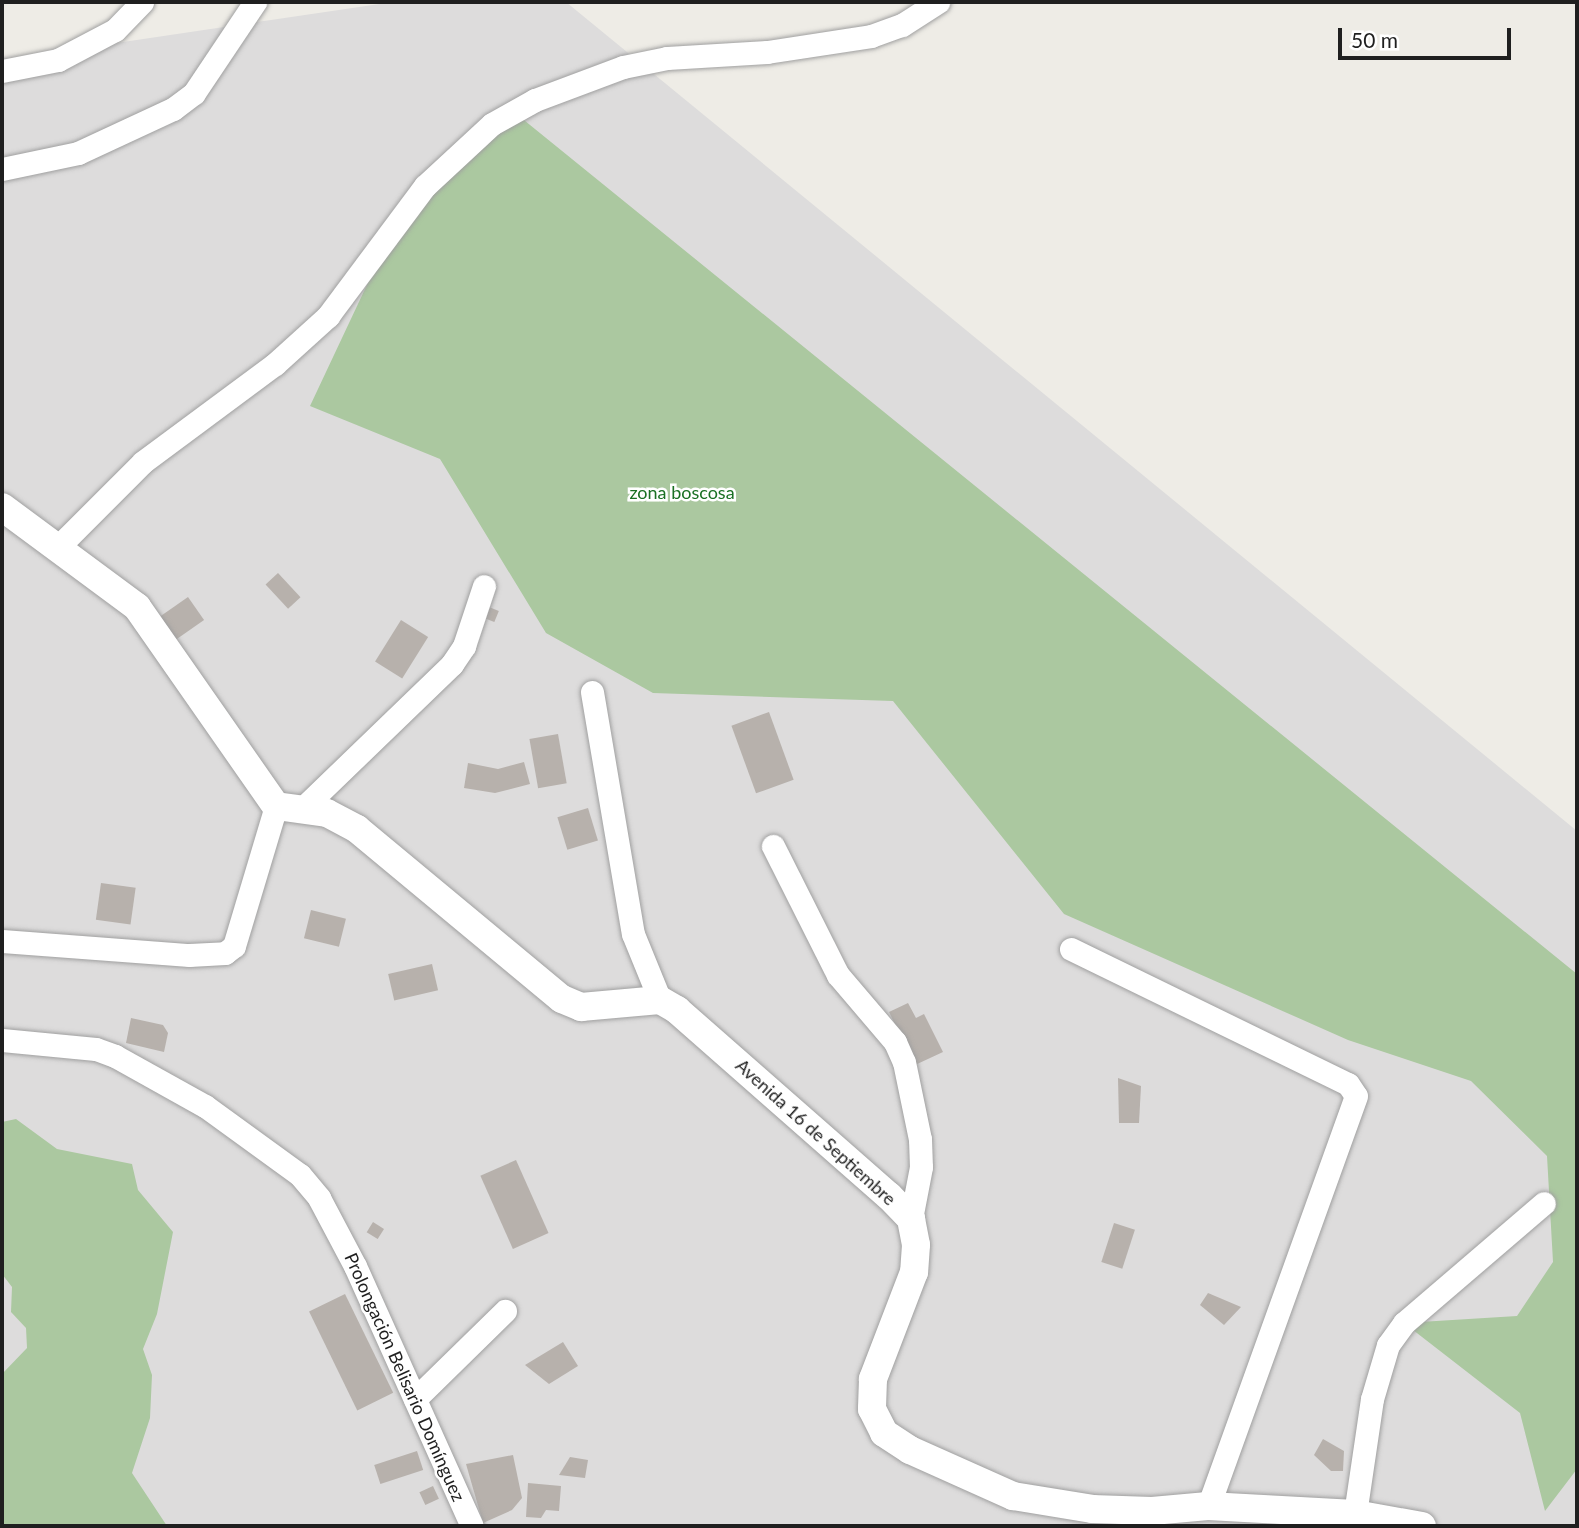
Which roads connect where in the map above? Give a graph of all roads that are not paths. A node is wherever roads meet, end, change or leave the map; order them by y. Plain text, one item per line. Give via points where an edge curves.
1 (142, 2) edge
2 (255, 2) edge
3 (938, 2) edge
4 (2, 71) edge
5 (2, 169) edge
6 (2, 507) edge
7 (58, 547) junction
8 (484, 586) dead end
9 (592, 692) dead end
10 (290, 806) junction
11 (773, 846) dead end
12 (2, 941) edge
13 (1071, 949) dead end
14 (660, 1000) junction
15 (2, 1040) edge
16 (1544, 1203) dead end
17 (911, 1219) junction
18 (505, 1311) dead end
19 (415, 1399) junction
20 (1208, 1506) junction
21 (1355, 1514) junction
22 (472, 1526) edge
23 (1422, 1526) edge

1 - 4 street via 115,30 58,60
2 - 5 street via 201,83 173,109 78,153
3 - 7 street via 902,25 871,36 623,67 535,100 492,124 425,186 328,316 275,364 143,463
6 - 7 street
7 - 10 street via 136,607
8 - 10 street via 464,646 452,664
9 - 14 street via 633,934
10 - 12 street via 234,946 217,954
10 - 14 street via 356,829 562,999 581,1007
11 - 17 street via 838,975 895,1042 904,1062 920,1139 921,1167
13 - 20 street via 1348,1084 1356,1096
14 - 17 street, Avenida 16 de Septiembre via 677,1010
15 - 19 street, Prolongación Belisario Domínguez via 96,1049 205,1106 285,1160 319,1198 337,1229
16 - 21 street via 1404,1323 1388,1345 1372,1399
17 - 20 street, Avenida 16 de Septiembre via 916,1245 914,1272 873,1379 872,1409 884,1433 910,1450 1013,1496 1092,1509 1152,1511
18 - 19 street
19 - 22 street, Prolongación Belisario Domínguez
20 - 21 street, Avenida 16 de Septiembre
21 - 23 street, Avenida 16 de Septiembre

